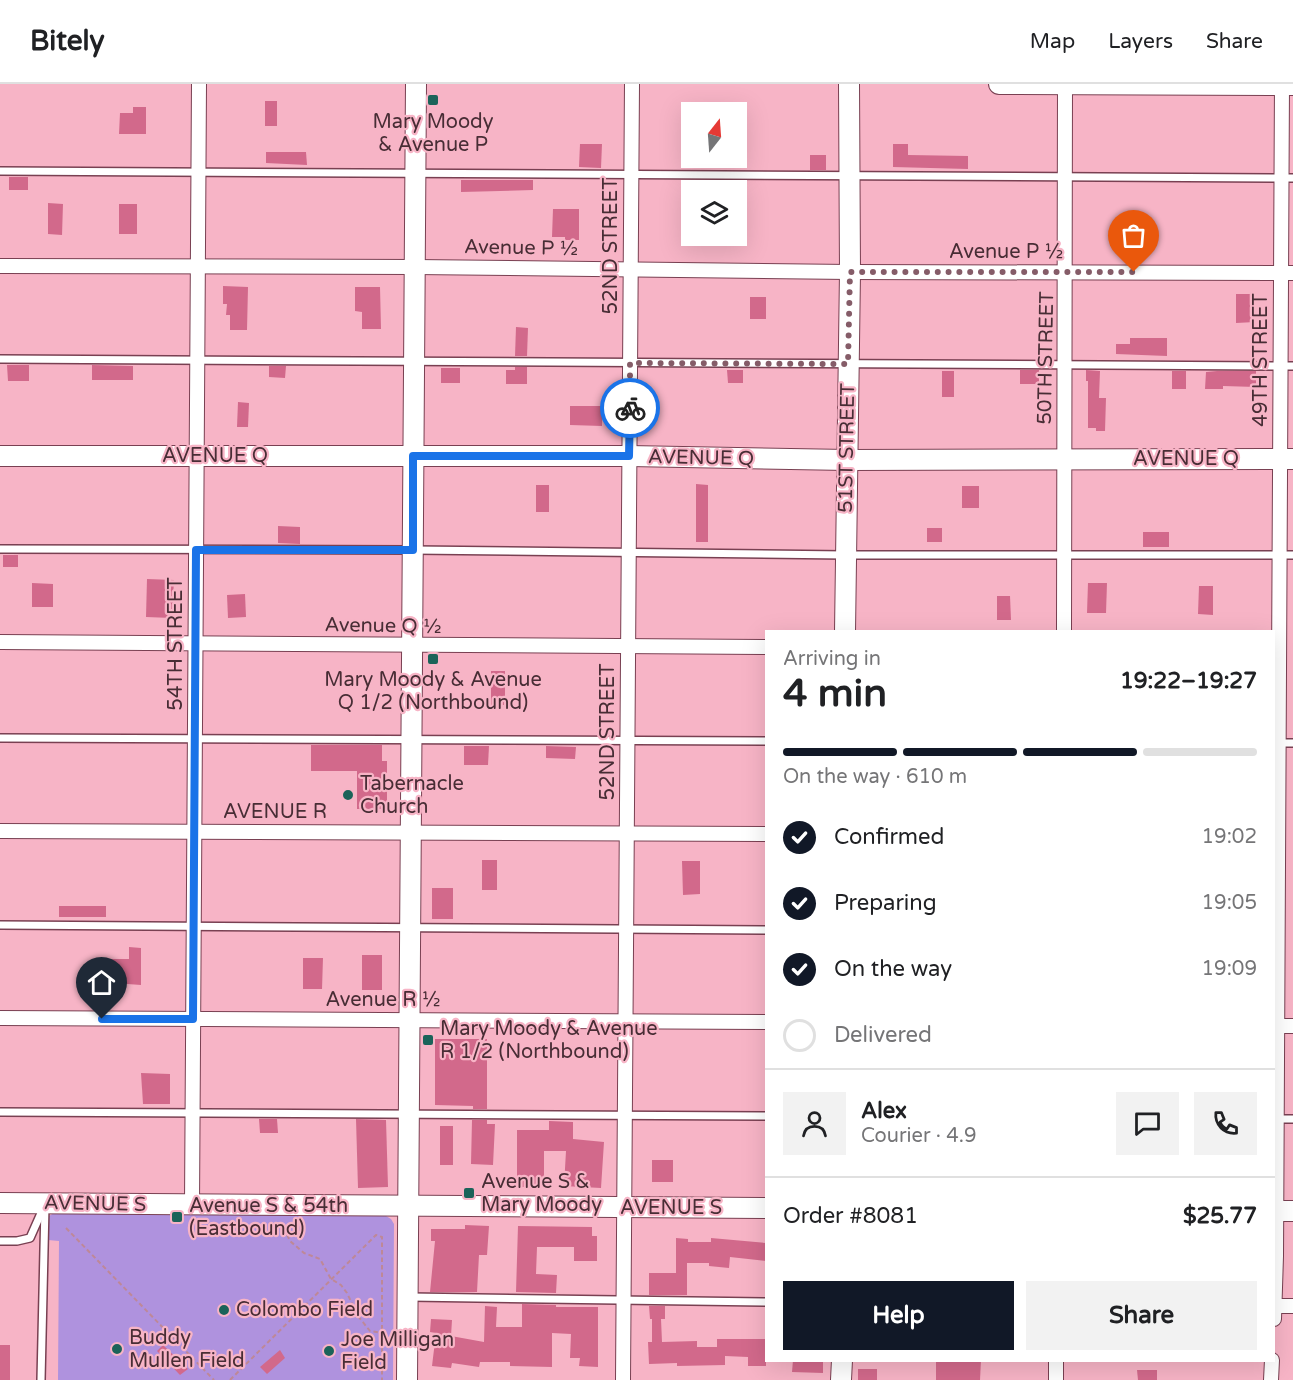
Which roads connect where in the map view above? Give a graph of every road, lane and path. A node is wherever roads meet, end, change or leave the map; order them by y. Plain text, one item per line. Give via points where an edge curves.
1 (199, 84) edge
2 (416, 84) edge
3 (632, 84) edge
4 (849, 84) edge
5 (999, 84) edge
6 (1065, 84) edge
7 (1285, 85) edge
8 (0, 171) edge
9 (198, 172) junction
10 (415, 173) junction
11 (631, 174) junction
12 (848, 175) junction
13 (1065, 176) junction
14 (1287, 178) edge
15 (0, 266) edge
16 (197, 267) junction
17 (415, 267) junction
18 (631, 269) junction
19 (850, 272) junction
20 (1066, 272) junction
21 (1287, 273) edge
22 (0, 359) edge
23 (197, 360) junction
24 (414, 361) junction
25 (630, 363) junction
26 (848, 364) junction
27 (1065, 365) junction
28 (1287, 366) edge
29 (0, 456) edge
30 (196, 456) junction
31 (413, 456) junction
32 (629, 456) junction
33 (1064, 459) junction
34 (1286, 459) edge
35 (847, 460) junction
36 (0, 549) edge
37 (196, 550) junction
38 (413, 550) junction
39 (629, 553) junction
40 (1064, 554) junction
41 (1286, 554) edge
42 (845, 555) junction
43 (845, 630) edge
44 (1064, 630) edge
45 (0, 642) edge
46 (195, 643) junction
47 (412, 646) junction
48 (628, 647) junction
49 (765, 647) edge
50 (1282, 649) edge
51 (195, 737) junction
52 (0, 738) edge
53 (411, 740) junction
54 (627, 741) junction
55 (765, 741) edge
56 (1282, 743) edge
57 (0, 831) edge
58 (194, 831) junction
59 (411, 832) junction
60 (627, 833) junction
61 (765, 834) edge
62 (1276, 838) edge
63 (1293, 838) edge
64 (0, 925) edge
65 (193, 927) junction
66 (410, 928) junction
67 (626, 929) junction
68 (765, 930) edge
69 (1276, 933) edge
70 (0, 1018) edge
71 (193, 1019) junction
72 (409, 1020) junction
73 (625, 1022) junction
74 (765, 1022) edge
75 (1275, 1026) edge
76 (1293, 1026) edge
77 (0, 1112) edge
78 (192, 1113) junction
79 (409, 1114) junction
80 (625, 1115) junction
81 (765, 1116) edge
82 (1275, 1119) edge
83 (1293, 1119) edge
84 (0, 1203) edge
85 (45, 1203) junction
86 (192, 1205) junction
87 (408, 1207) junction
88 (624, 1208) junction
89 (765, 1208) edge
90 (1281, 1211) edge
91 (66, 1228) dead end
92 (284, 1228) dead end
93 (0, 1241) edge
94 (331, 1279) junction
95 (1275, 1292) edge
96 (407, 1297) junction
97 (623, 1300) junction
98 (765, 1302) edge
99 (1275, 1306) edge
100 (1293, 1306) edge
101 (382, 1333) junction
102 (842, 1362) edge
103 (1056, 1362) edge
104 (1272, 1362) edge
105 (41, 1380) edge
106 (214, 1380) edge
107 (230, 1380) edge
108 (382, 1380) edge
109 (407, 1380) edge
110 (623, 1380) edge
111 (841, 1380) edge
112 (1056, 1380) edge
113 (1271, 1380) edge

1 - 9 street, 54TH STREET
2 - 10 main road
3 - 11 street, 52ND STREET
4 - 12 main road, 51ST STREET
5 - 6 main road
6 - 7 main road
6 - 13 street, 50TH STREET
7 - 14 street, 49TH STREET
8 - 9 lane
9 - 10 lane
9 - 16 street, 54TH STREET
10 - 11 lane
10 - 17 main road
11 - 12 lane
11 - 18 street, 52ND STREET
12 - 13 lane
12 - 19 main road, 51ST STREET
13 - 14 lane
13 - 20 street, 50TH STREET
14 - 21 street, 49TH STREET
15 - 16 street, Avenue P ½
16 - 17 street, Avenue P ½
16 - 23 street, 54TH STREET
17 - 18 street, Avenue P ½
17 - 24 main road
18 - 19 street, Avenue P ½
18 - 25 street, 52ND STREET
19 - 20 street, Avenue P ½
19 - 26 main road, 51ST STREET
20 - 21 street, Avenue P ½
20 - 27 street, 50TH STREET
21 - 28 street, 49TH STREET
22 - 23 lane
23 - 24 lane
23 - 30 street, 54TH STREET
24 - 25 lane
24 - 31 main road
25 - 26 lane
25 - 32 street, 52ND STREET
26 - 27 lane
26 - 35 main road, 51ST STREET
27 - 28 lane
27 - 33 street, 50TH STREET
28 - 34 street, 49TH STREET
29 - 30 main road, AVENUE Q
30 - 31 main road, AVENUE Q
30 - 37 street, 54TH STREET
31 - 32 main road, AVENUE Q
31 - 38 main road
32 - 35 main road, AVENUE Q
32 - 39 street, 52ND STREET
33 - 34 main road, AVENUE Q
33 - 35 main road, AVENUE Q
33 - 40 street, 50TH STREET
34 - 41 street, 49TH STREET
35 - 42 main road, 51ST STREET
36 - 37 lane
37 - 38 lane
37 - 46 street, 54TH STREET
38 - 39 lane
38 - 47 main road
39 - 42 lane
39 - 48 street, 52ND STREET
40 - 41 lane
40 - 42 lane
40 - 44 street, 50TH STREET
41 - 50 street, 49TH STREET
42 - 43 main road, 51ST STREET
45 - 46 street, Avenue Q ½
46 - 47 street, Avenue Q ½
46 - 51 street, 54TH STREET
47 - 48 street, Avenue Q ½
47 - 53 main road
48 - 49 street, Avenue Q ½
48 - 54 street, 52ND STREET
50 - 56 street, 49TH STREET
51 - 52 lane
51 - 53 lane
51 - 58 street, 54TH STREET
53 - 54 lane
53 - 59 main road
54 - 55 lane
54 - 60 street, 52ND STREET
56 - 62 street, 49TH STREET
57 - 58 street, AVENUE R
58 - 59 street, AVENUE R
58 - 65 street, 54TH STREET
59 - 60 street, AVENUE R
59 - 66 main road
60 - 61 street, AVENUE R
60 - 67 street, 52ND STREET
62 - 63 street
62 - 69 street, 49TH STREET
64 - 65 lane
65 - 66 lane
65 - 71 street, 54TH STREET
66 - 67 lane
66 - 72 main road
67 - 68 lane
67 - 73 street, 52ND STREET
69 - 75 street, 49TH STREET
70 - 71 street, Avenue R ½
71 - 72 street, Avenue R ½
71 - 78 street, 54TH STREET
72 - 73 street, Avenue R ½
72 - 79 main road
73 - 74 street, Avenue R ½
73 - 80 street, 52ND STREET
75 - 76 street
75 - 82 street, 49TH STREET
77 - 78 lane
78 - 79 lane
78 - 86 street, 54TH STREET
79 - 80 lane
79 - 87 main road
80 - 81 lane
80 - 88 street, 52ND STREET
82 - 83 lane
82 - 90 street, 49TH STREET
84 - 85 main road, AVENUE S
85 - 86 main road, AVENUE S
85 - 93 lane via 30,1238
85 - 105 lane
86 - 87 main road, AVENUE S
87 - 88 main road, AVENUE S
87 - 96 main road
88 - 89 main road, AVENUE S
88 - 97 street, 52ND STREET
90 - 95 street, 49TH STREET
91 - 106 path
92 - 94 path via 290,1241 304,1253 320,1259
94 - 101 path via 347,1293 370,1332
94 - 101 path via 376,1234 382,1237
94 - 107 path
96 - 97 lane
96 - 109 main road
97 - 98 lane
97 - 110 street, 52ND STREET
99 - 100 street
101 - 108 path
102 - 111 main road
103 - 112 street
104 - 113 street

